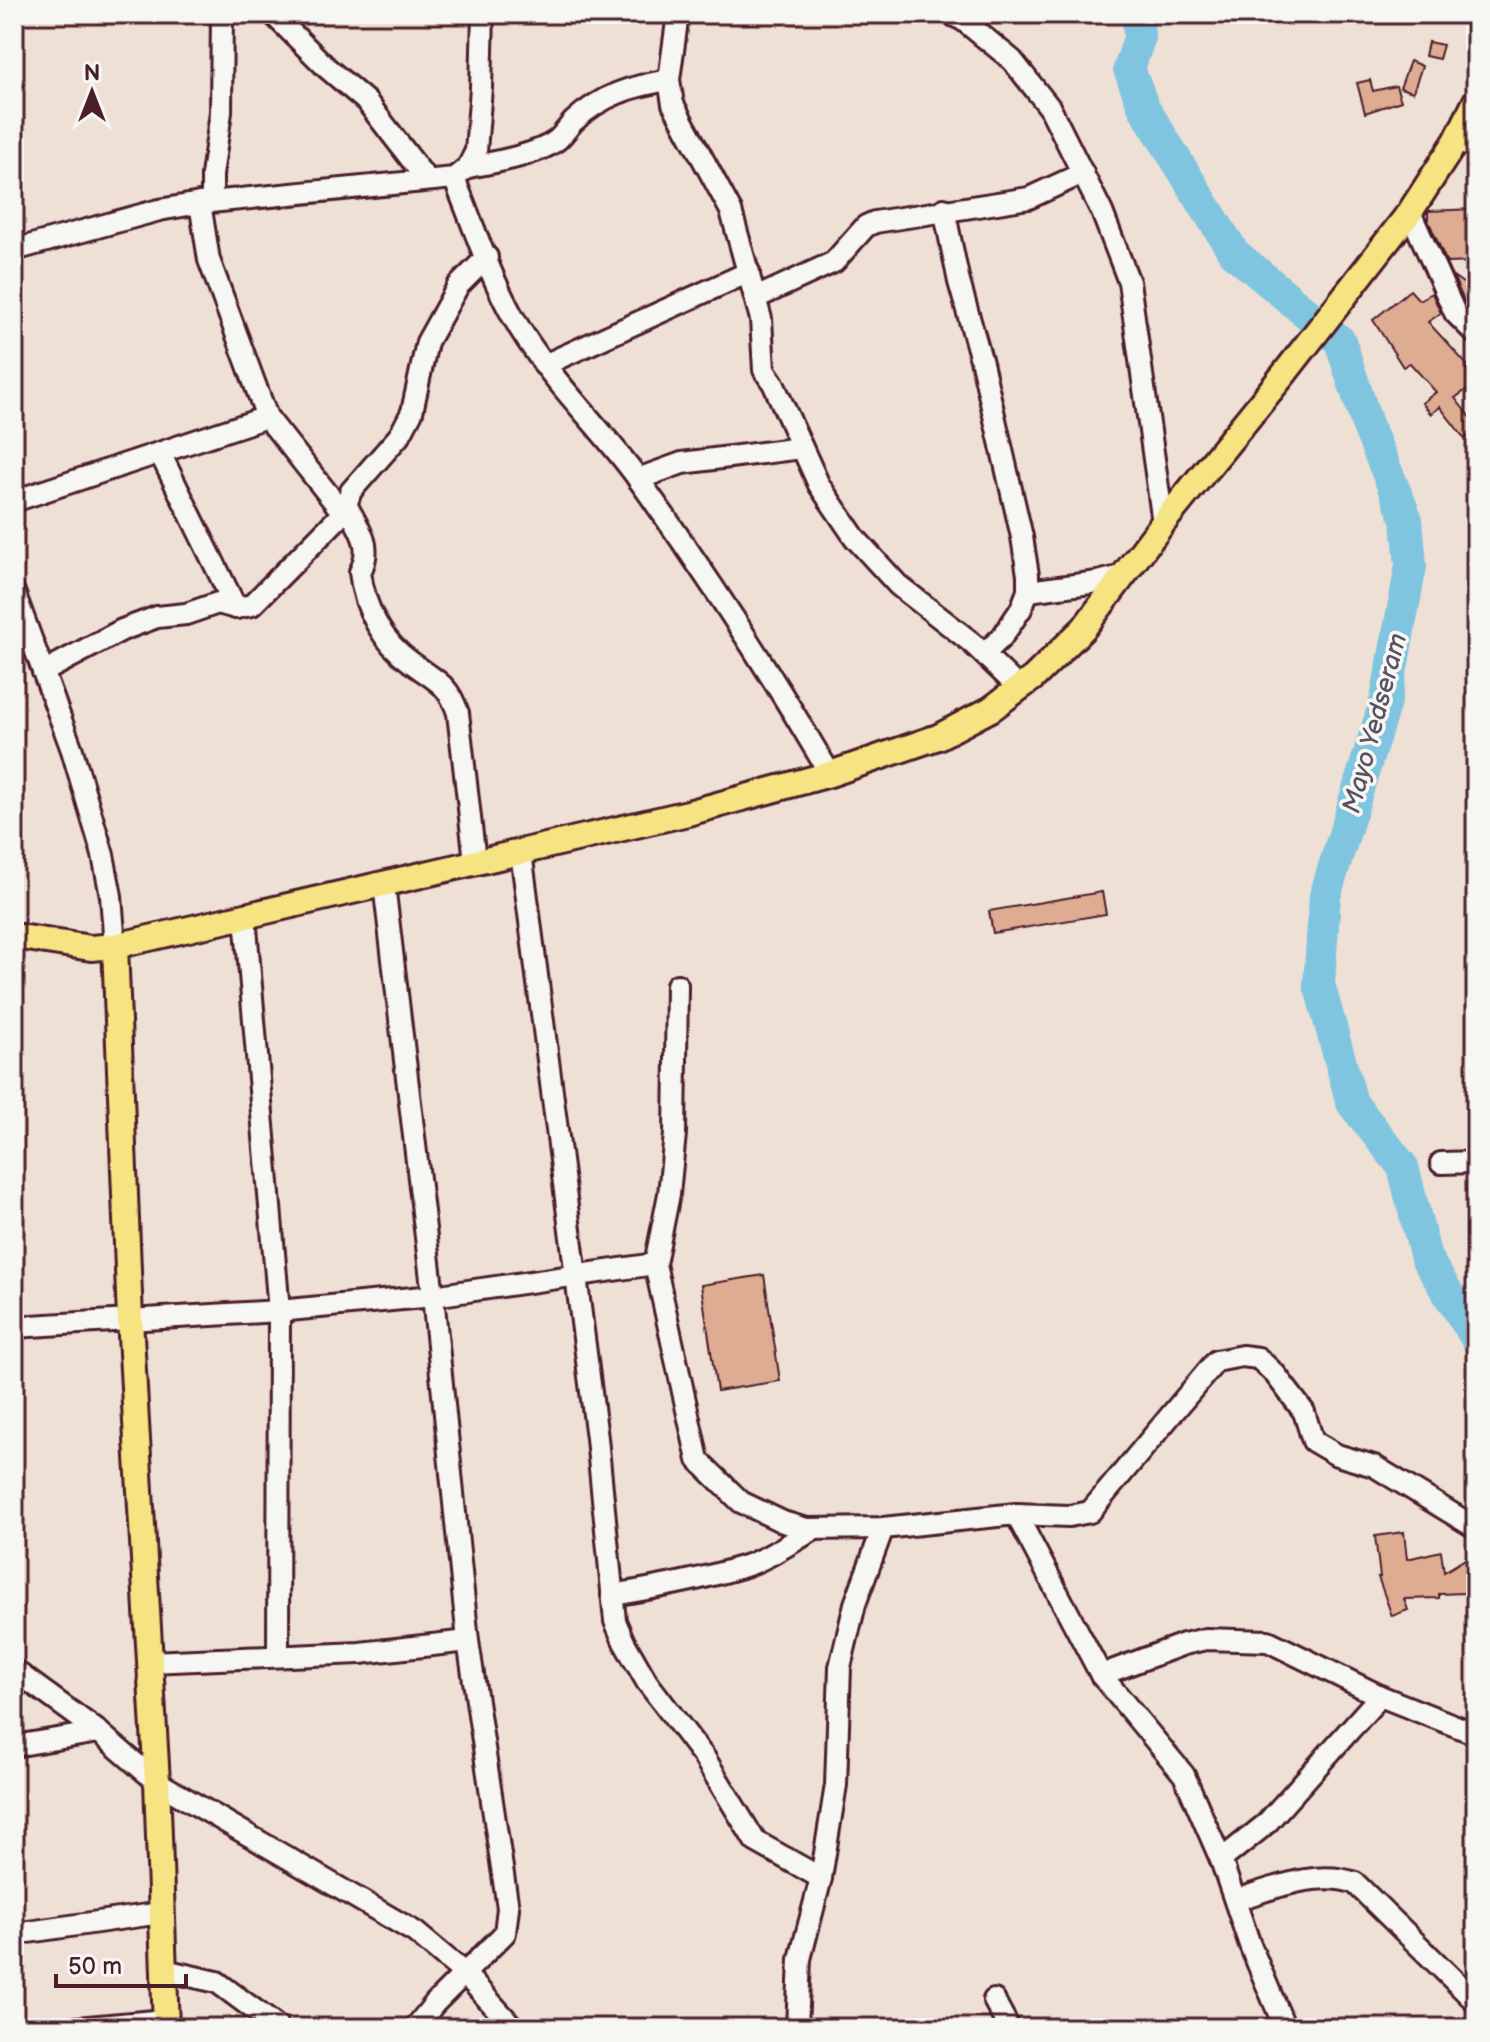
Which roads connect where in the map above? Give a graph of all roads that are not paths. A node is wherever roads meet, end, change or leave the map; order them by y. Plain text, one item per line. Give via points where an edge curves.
1 (222, 14) edge
2 (273, 14) edge
3 (483, 14) edge
4 (678, 14) edge
5 (950, 14) edge
6 (669, 80) junction
7 (1476, 101) edge
8 (1466, 144) edge
9 (461, 172) junction
10 (1083, 173) junction
11 (427, 180) junction
12 (206, 202) junction
13 (944, 209) junction
14 (1410, 212) junction
15 (14, 250) edge
16 (487, 257) junction
17 (749, 272) junction
18 (756, 298) junction
19 (1476, 334) edge
20 (544, 365) junction
21 (267, 417) junction
22 (801, 448) junction
23 (160, 453) junction
24 (638, 479) junction
25 (14, 501) edge
26 (345, 509) junction
27 (1163, 523) junction
28 (1126, 575) junction
29 (1028, 591) junction
30 (14, 592) edge
31 (236, 608) junction
32 (984, 654) junction
33 (43, 672) junction
34 (1019, 688) junction
35 (830, 774) junction
36 (521, 852) junction
37 (475, 861) junction
38 (384, 884) junction
39 (245, 916) junction
40 (14, 936) edge
41 (115, 946) junction
42 (677, 985) dead end
43 (1476, 1162) edge
44 (1441, 1163) dead end
45 (655, 1264) junction
46 (575, 1276) junction
47 (433, 1296) junction
48 (279, 1311) junction
49 (130, 1319) junction
50 (14, 1327) edge
51 (1016, 1514) junction
52 (883, 1528) junction
53 (1476, 1528) edge
54 (815, 1529) junction
55 (612, 1595) junction
56 (468, 1641) junction
57 (278, 1656) junction
58 (150, 1662) junction
59 (14, 1670) edge
60 (1101, 1675) junction
61 (1380, 1696) junction
62 (99, 1732) junction
63 (1476, 1734) edge
64 (14, 1746) edge
65 (157, 1782) junction
66 (1221, 1860) junction
67 (821, 1878) junction
68 (1235, 1900) junction
69 (161, 1913) junction
70 (14, 1934) edge
71 (164, 1970) junction
72 (464, 1973) junction
73 (994, 2000) dead end
74 (1476, 2002) edge
75 (166, 2024) edge
76 (77, 2028) edge
77 (279, 2028) edge
78 (415, 2028) edge
79 (514, 2028) edge
80 (797, 2028) edge
81 (1009, 2028) edge
82 (1285, 2028) edge

1 - 12 street via 221,112
2 - 11 street via 367,102
3 - 9 street via 476,151
4 - 6 street
5 - 10 street via 1012,60 1050,108
6 - 9 street via 618,91 574,121 556,141
6 - 17 street via 673,104 731,211
7 - 8 main road
8 - 14 main road
9 - 11 street
9 - 16 street
10 - 13 street via 1029,198
10 - 27 street via 1129,282
11 - 12 street
12 - 15 street
12 - 21 street via 209,260
13 - 18 street via 866,226 834,262
13 - 29 street via 1022,537
14 - 19 street via 1455,313
14 - 27 main road
16 - 20 street via 513,316
16 - 26 street via 458,286 427,342 412,412 400,435 351,491
17 - 18 street
17 - 20 street
18 - 22 street via 764,370
20 - 24 street
21 - 23 street
21 - 26 street
22 - 24 street via 682,463
22 - 32 street via 855,538 898,585
23 - 25 street
23 - 31 street
24 - 35 street via 738,623
26 - 31 street via 252,605
26 - 37 street via 366,544 368,557 360,572 370,614 395,650 452,695
27 - 28 main road
28 - 29 street
28 - 34 main road via 1084,628
29 - 32 street via 1002,637
30 - 33 street
31 - 33 street via 218,603 157,617
32 - 34 street
33 - 41 street via 103,855
34 - 35 main road via 938,737
35 - 36 main road
36 - 37 main road
36 - 46 street
37 - 38 main road
38 - 39 main road
38 - 47 street
39 - 41 main road
39 - 48 street
40 - 41 main road via 91,948
41 - 49 main road
42 - 45 street via 675,1134
43 - 44 street
45 - 46 street
45 - 54 street via 698,1460 741,1502 783,1522
46 - 47 street
46 - 55 street
47 - 48 street
47 - 56 street
48 - 49 street
48 - 57 street
49 - 50 street
49 - 58 main road
51 - 52 street
51 - 53 street via 1090,1512 1216,1361 1242,1356 1258,1358 1275,1374 1304,1412 1313,1441 1374,1466
51 - 60 street
52 - 54 street
52 - 67 street via 855,1604 840,1667 836,1785
54 - 55 street via 744,1567 660,1589
55 - 67 street via 615,1621 647,1682 704,1757 755,1841
56 - 57 street
56 - 72 street via 508,1908 505,1933
57 - 58 street
58 - 65 main road
59 - 62 street
60 - 61 street via 1195,1641 1268,1641
60 - 66 street via 1184,1775
61 - 63 street
61 - 66 street via 1266,1824
62 - 64 street
62 - 65 street
65 - 69 main road
65 - 72 street via 415,1932
66 - 68 street
67 - 80 street via 800,1959
68 - 74 street via 1316,1879 1339,1877 1355,1883
68 - 82 street
69 - 70 street
69 - 71 main road
71 - 75 main road
71 - 77 street via 217,1982
72 - 78 street
72 - 79 street
73 - 81 street
75 - 76 street

